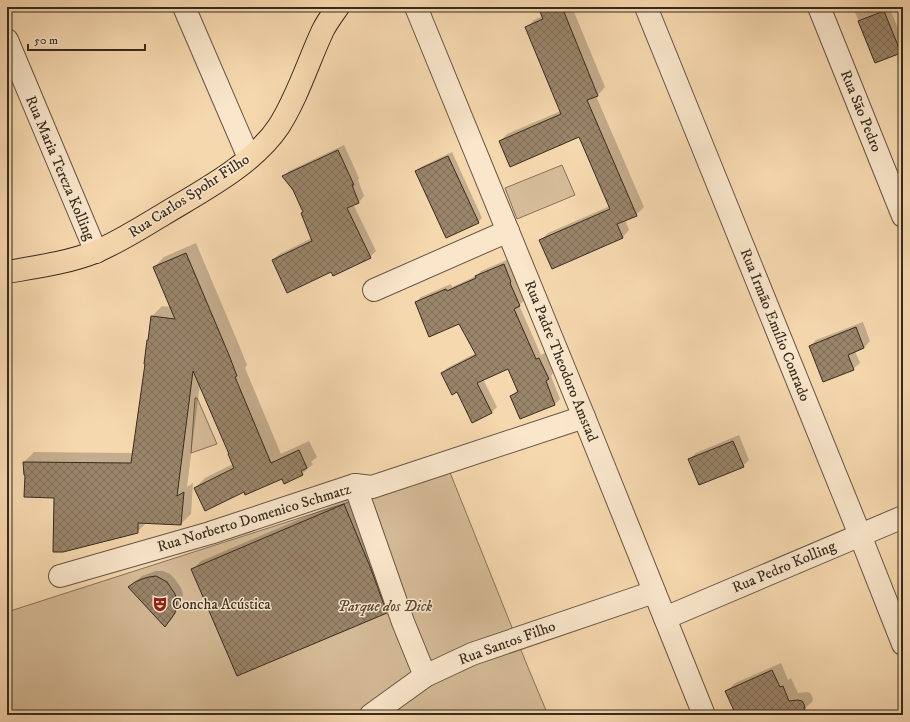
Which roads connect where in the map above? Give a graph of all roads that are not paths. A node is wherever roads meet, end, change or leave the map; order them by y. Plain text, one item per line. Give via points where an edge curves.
1 (184, 7) edge
2 (338, 7) edge
3 (416, 7) edge
4 (646, 7) edge
5 (819, 7) edge
6 (7, 40) edge
7 (249, 158) junction
8 (903, 216) edge
9 (508, 231) junction
10 (96, 252) junction
11 (7, 272) edge
12 (374, 290) dead end
13 (584, 417) junction
14 (355, 486) junction
15 (903, 517) edge
16 (860, 535) junction
17 (60, 576) dead end
18 (654, 592) junction
19 (665, 618) junction
20 (903, 644) edge
21 (425, 676) junction
22 (371, 715) edge
23 (704, 715) edge

1 - 7 street
2 - 7 main road, Rua Carlos Spohr Filho via 324,28 294,98 278,126
3 - 9 street, Rua Padre Theodoro Amstad
4 - 16 street, Rua Irmão Emílio Conrado
5 - 8 street, Rua São Pedro
6 - 10 street, Rua Maria Tereza Kolling
7 - 10 main road, Rua Carlos Spohr Filho via 175,207
9 - 12 street
9 - 13 street, Rua Padre Theodoro Amstad
10 - 11 main road, Rua Carlos Spohr Filho via 69,261
13 - 14 street, Rua Norberto Domenico Schmatz via 372,487
13 - 18 street, Rua Padre Theodoro Amstad
14 - 17 street, Rua Norberto Domenico Schmatz via 210,533
14 - 21 street
15 - 16 street, Rua Pedro Kolling
16 - 19 street, Rua Pedro Kolling
16 - 20 street, Rua Irmão Emílio Conrado
18 - 19 street, Rua Padre Theodoro Amstad
18 - 21 street, Rua Santos Filho via 472,654
19 - 23 street, Rua Padre Theodoro Amstad
21 - 22 street, Rua Santos Filho

